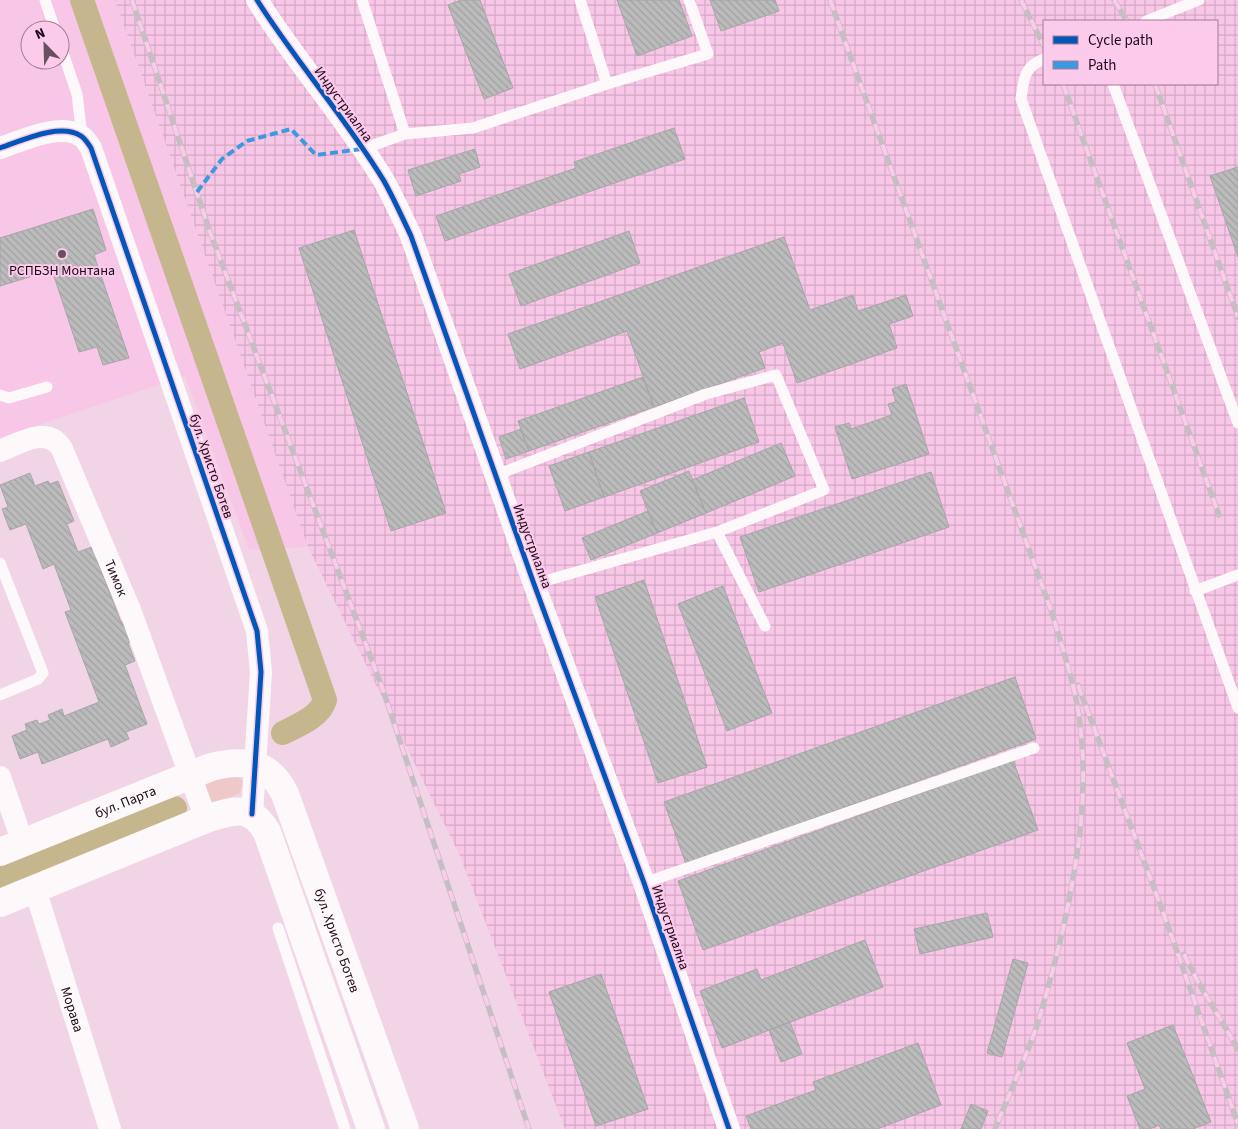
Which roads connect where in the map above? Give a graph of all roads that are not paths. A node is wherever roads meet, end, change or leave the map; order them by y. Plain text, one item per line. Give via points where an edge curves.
1 (45, 0) edge
2 (257, 0) edge
3 (362, 0) edge
4 (580, 0) edge
5 (689, 0) edge
6 (1191, 1) edge
7 (52, 20) edge
8 (1148, 20) edge
9 (1043, 59) edge
10 (69, 70) edge
11 (606, 84) junction
12 (1113, 85) edge
13 (405, 134) junction
14 (82, 136) junction
15 (0, 148) edge
16 (362, 149) junction
17 (47, 387) dead end
18 (0, 395) edge
19 (1238, 423) edge
20 (0, 451) edge
21 (496, 475) junction
22 (717, 532) junction
23 (0, 563) edge
24 (1238, 575) edge
25 (534, 584) junction
26 (1195, 590) junction
27 (765, 626) dead end
28 (0, 695) edge
29 (1238, 708) edge
30 (1034, 748) dead end
31 (254, 764) junction
32 (190, 775) junction
33 (0, 776) edge
34 (252, 814) junction
35 (206, 819) junction
36 (12, 848) edge
37 (644, 883) junction
38 (35, 889) junction
39 (0, 903) edge
40 (278, 928) dead end
41 (307, 980) junction
42 (110, 1129) edge
43 (345, 1129) edge
44 (371, 1129) edge
45 (405, 1129) edge
46 (728, 1129) edge

1 - 7 lane
2 - 16 street, Индустриална
3 - 13 lane
4 - 11 lane
5 - 11 lane via 708,54
6 - 8 lane
9 - 26 lane via 1024,74 1021,99
10 - 14 lane via 77,94
11 - 13 lane via 473,128
12 - 19 lane
13 - 16 lane
14 - 15 street via 50,132
14 - 31 street, бул. Христо Ботев via 91,148 257,631 261,672
16 - 21 street, Индустриална via 384,181 411,236
17 - 18 lane via 9,398
20 - 32 street, Тимок via 39,436 57,441 130,610
21 - 22 lane via 706,394 776,375 824,490
21 - 25 street, Индустриална
22 - 25 lane
22 - 27 lane
23 - 28 lane via 43,673 38,679
24 - 26 lane
25 - 37 street, Индустриална
26 - 29 lane
30 - 37 lane
31 - 32 main road, бул. Парта via 226,763
31 - 34 street, бул. Христо Ботев
31 - 45 main road, бул. Христо Ботев via 272,775 285,794
32 - 35 street
32 - 36 main road, бул. Парта
33 - 36 street
34 - 35 main road via 238,811
34 - 41 main road via 262,822 267,832
35 - 38 main road
37 - 46 street, Индустриална
38 - 39 main road
38 - 42 street, Морава
40 - 41 lane
41 - 43 lane
41 - 44 main road

